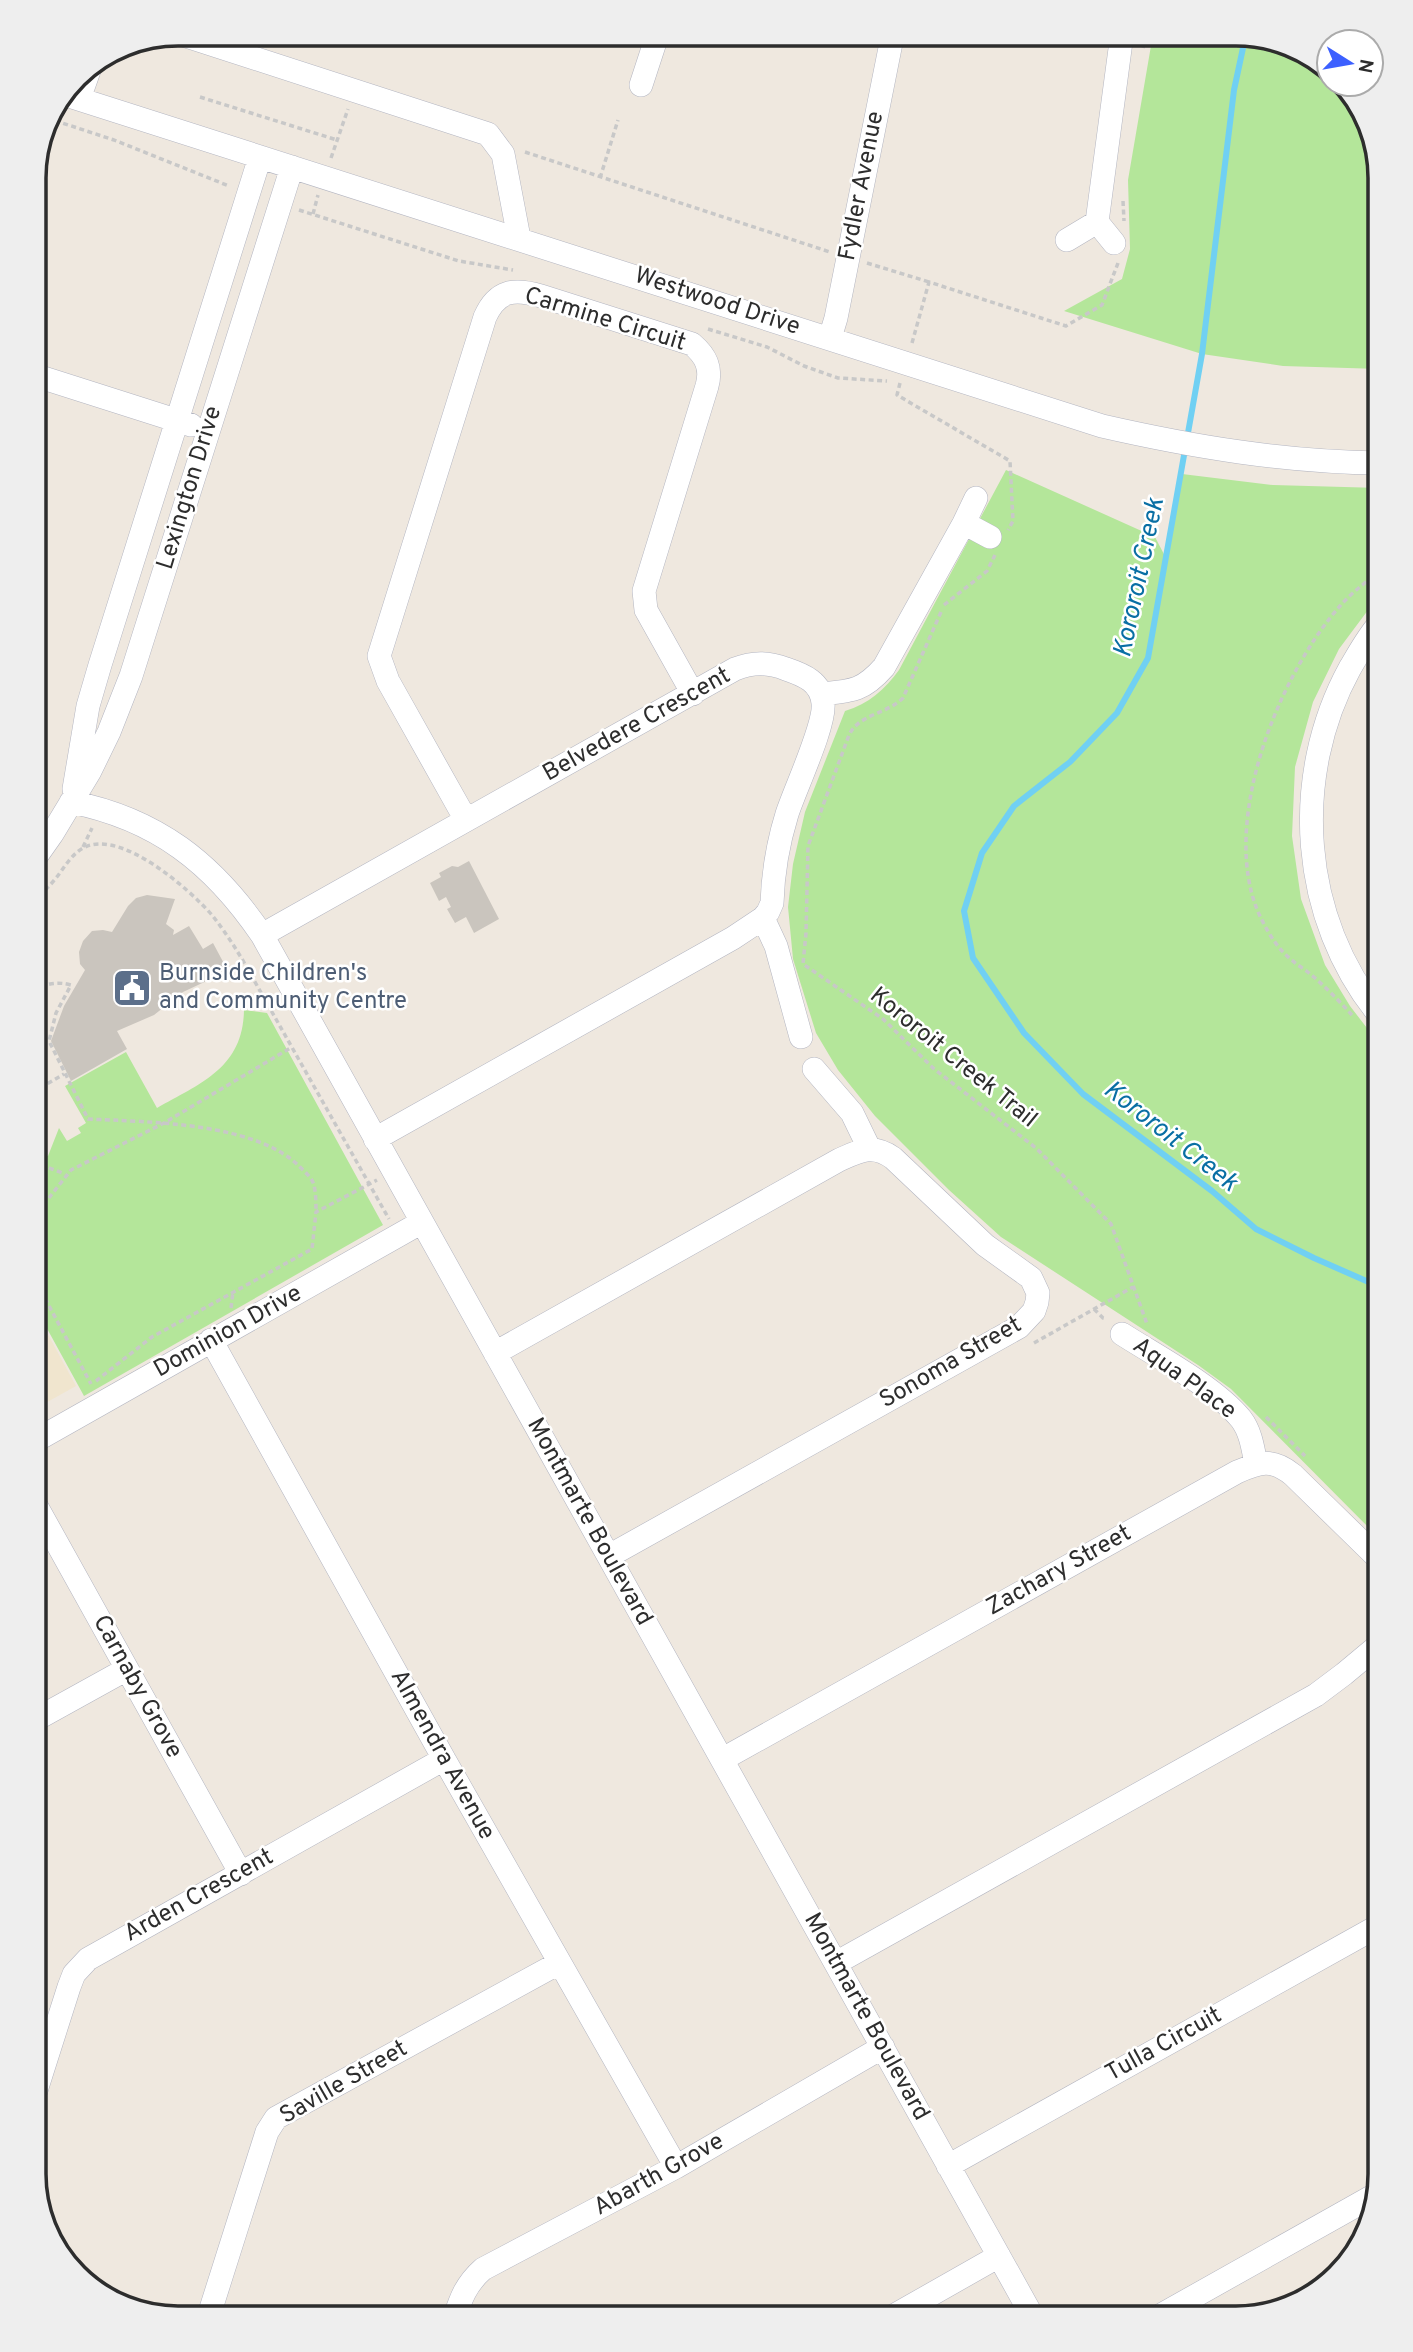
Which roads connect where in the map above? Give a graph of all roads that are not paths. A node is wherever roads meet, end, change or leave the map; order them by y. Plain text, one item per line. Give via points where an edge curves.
1 (217, 46) edge
2 (654, 46) edge
3 (890, 46) edge
4 (1120, 46) edge
5 (642, 85) dead end
6 (73, 98) edge
7 (260, 157) junction
8 (292, 167) junction
9 (1097, 222) junction
10 (519, 239) junction
11 (1066, 240) dead end
12 (1114, 243) dead end
13 (830, 338) junction
14 (46, 379) edge
15 (177, 421) junction
16 (208, 430) junction
17 (1368, 463) edge
18 (976, 498) dead end
19 (964, 523) junction
20 (998, 540) road end
21 (1368, 640) edge
22 (693, 694) junction
23 (821, 694) junction
24 (71, 802) junction
25 (466, 820) junction
26 (46, 842) edge
27 (763, 918) junction
28 (262, 935) junction
29 (1368, 1002) edge
30 (801, 1037) dead end
31 (814, 1069) dead end
32 (375, 1139) junction
33 (869, 1148) junction
34 (422, 1222) junction
35 (1122, 1334) dead end
36 (211, 1340) junction
37 (495, 1353) junction
38 (46, 1435) edge
39 (1256, 1464) junction
40 (46, 1523) edge
41 (1368, 1548) edge
42 (609, 1556) junction
43 (1368, 1654) edge
44 (127, 1669) junction
45 (46, 1714) edge
46 (444, 1759) junction
47 (723, 1759) junction
48 (241, 1874) junction
49 (1368, 1932) edge
50 (836, 1963) junction
51 (559, 1964) junction
52 (883, 2047) junction
53 (46, 2059) edge
54 (948, 2166) junction
55 (676, 2167) junction
56 (1365, 2201) edge
57 (999, 2256) junction
58 (212, 2306) edge
59 (458, 2306) edge
60 (910, 2306) edge
61 (1027, 2306) edge
62 (1177, 2306) edge

1 - 10 street via 488,134 503,154
2 - 5 street
3 - 13 street, Fydler Avenue
4 - 9 street
6 - 7 street, Westwood Drive
7 - 8 street, Westwood Drive
7 - 15 street, Lexington Drive
8 - 10 street, Westwood Drive
8 - 16 street, Lexington Drive
9 - 11 street
9 - 12 street
10 - 13 street, Westwood Drive
13 - 17 street, Westwood Drive via 1102,426 1201,447
14 - 15 street
15 - 16 street
15 - 24 street, Lexington Drive via 88,706
16 - 24 street, Lexington Drive via 131,676 97,758
18 - 19 street
19 - 20 street
19 - 23 street via 884,667 870,683 852,691
21 - 29 street via 1330,711 1315,774 1311,832 1318,888 1335,943
22 - 23 street, Belvedere Crescent via 735,669 756,663 803,675
22 - 25 street, Belvedere Crescent
22 - 25 street, Carmine Circuit via 646,611 643,591 708,386 706,358 692,344 534,294 508,293 490,305 485,317 379,656 388,681
23 - 27 street via 823,718 786,817 771,908
24 - 26 street, Lexington Drive
24 - 28 street, Montmarte Boulevard via 123,818 191,854 231,891
25 - 28 street, Belvedere Crescent
27 - 30 street via 776,946
27 - 32 street
28 - 32 street, Montmarte Boulevard
31 - 33 street via 852,1113
32 - 34 street, Montmarte Boulevard
33 - 37 street via 839,1160
33 - 42 street, Sonoma Street via 893,1158 985,1245 1031,1278 1038,1293 1034,1311 1019,1327
34 - 36 street, Dominion Drive
34 - 37 street, Montmarte Boulevard
35 - 39 street, Aqua Place via 1213,1394 1240,1418 1252,1440
36 - 38 street, Dominion Drive
36 - 46 street, Almendra Avenue
37 - 42 street, Montmarte Boulevard
39 - 41 street via 1282,1466
39 - 47 street, Zachary Street
40 - 44 street, Carnaby Grove
42 - 47 street, Montmarte Boulevard
43 - 50 street via 1316,1695
44 - 45 street
44 - 48 street, Carnaby Grove
46 - 48 street, Arden Crescent
46 - 51 street, Almendra Avenue
47 - 50 street, Montmarte Boulevard
48 - 53 street, Arden Crescent via 80,1966
49 - 54 street, Tulla Circuit
50 - 52 street, Montmarte Boulevard
51 - 55 street, Almendra Avenue
51 - 58 street, Saville Street via 276,2118 267,2132
52 - 54 street, Montmarte Boulevard
52 - 55 street, Abarth Grove
54 - 57 street, Montmarte Boulevard
55 - 59 street, Abarth Grove via 483,2269 462,2293
56 - 62 street
57 - 60 street
57 - 61 street, Montmarte Boulevard

